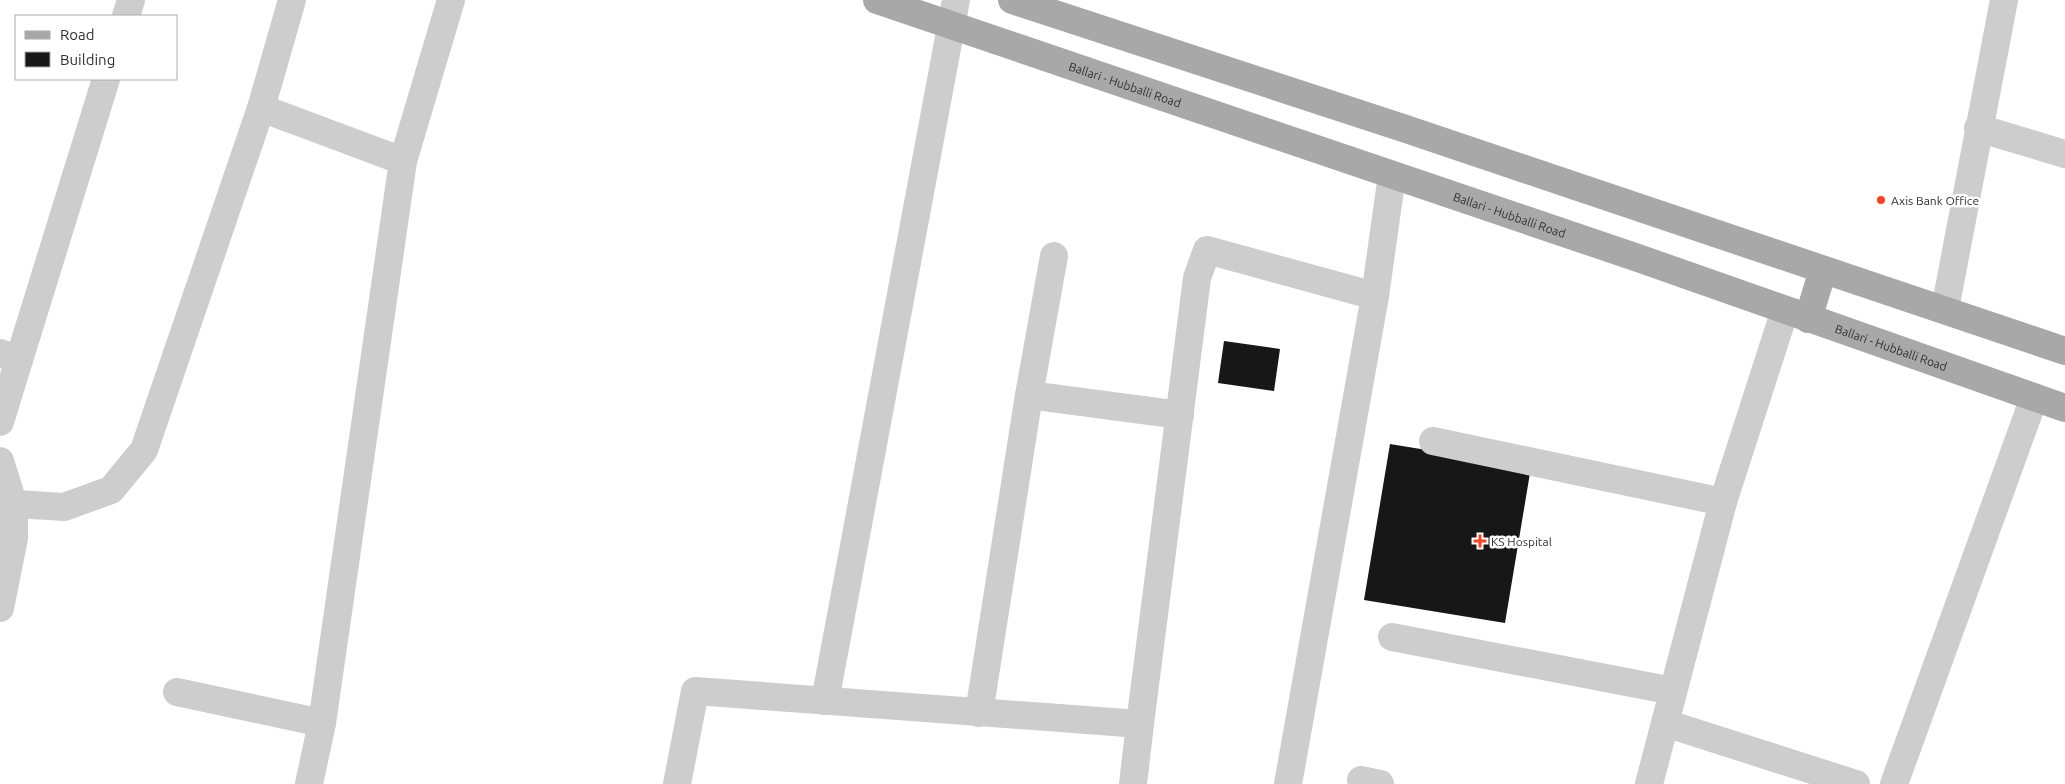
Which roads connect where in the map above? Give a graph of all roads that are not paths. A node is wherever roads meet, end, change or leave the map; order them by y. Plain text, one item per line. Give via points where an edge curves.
1 (131, 0) edge
2 (292, 0) edge
3 (451, 0) edge
4 (877, 0) edge
5 (1012, 0) edge
6 (2004, 0) edge
7 (954, 13) edge
8 (126, 15) edge
9 (106, 80) edge
10 (262, 108) junction
11 (1978, 128) junction
12 (2065, 154) edge
13 (403, 161) junction
14 (1392, 175) junction
15 (1054, 256) dead end
16 (1823, 270) junction
17 (1374, 296) junction
18 (1946, 310) junction
19 (1796, 314) junction
20 (2065, 351) edge
21 (9, 356) edge
22 (1029, 395) junction
23 (2034, 398) junction
24 (2065, 408) edge
25 (1180, 415) junction
26 (0, 422) edge
27 (1433, 441) dead end
28 (0, 461) edge
29 (1722, 502) junction
30 (7, 505) edge
31 (0, 608) edge
32 (1392, 637) dead end
33 (1673, 691) junction
34 (177, 692) dead end
35 (825, 701) junction
36 (979, 713) junction
37 (322, 723) junction
38 (1665, 723) junction
39 (1140, 724) junction
40 (309, 784) edge
41 (677, 784) edge
42 (1133, 784) edge
43 (1288, 784) edge
44 (1649, 784) edge
45 (1856, 784) edge
46 (1894, 784) edge

1 - 8 street
2 - 10 street
3 - 13 street
4 - 7 main road, Ballari - Hubballi Road
5 - 16 main road
6 - 11 street
7 - 14 main road, Ballari - Hubballi Road
7 - 35 street
9 - 21 street
10 - 13 street
10 - 30 street via 144,450 111,490 64,507
11 - 12 street
11 - 18 street
13 - 37 street
14 - 17 street
14 - 19 main road, Ballari - Hubballi Road
15 - 22 street
16 - 18 main road
16 - 19 main road
17 - 25 street via 1207,250 1197,278
17 - 43 street
18 - 20 main road
19 - 23 main road, Ballari - Hubballi Road
19 - 29 street
21 - 26 street
22 - 25 street
22 - 36 street
23 - 24 main road, Ballari - Hubballi Road
23 - 46 street
25 - 39 street
27 - 29 street
28 - 30 street
29 - 33 street
30 - 31 street via 14,538
32 - 33 street
33 - 38 street
34 - 37 street
35 - 36 street
35 - 41 street via 695,692
36 - 39 street
37 - 40 street
38 - 44 street
38 - 45 street
39 - 42 street

